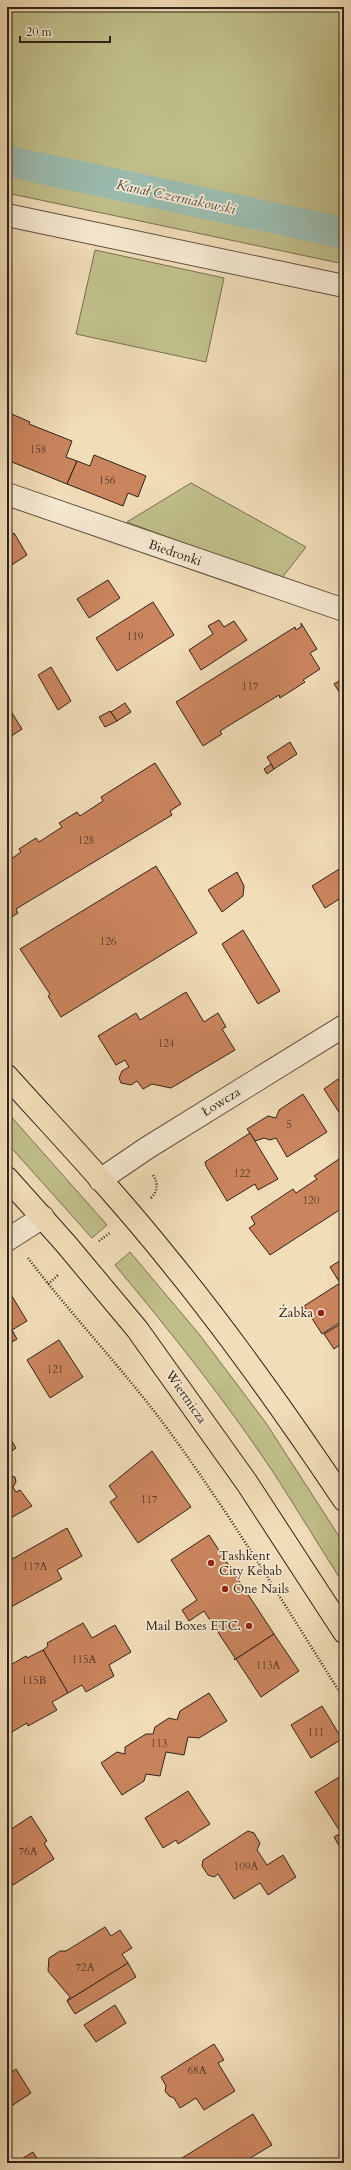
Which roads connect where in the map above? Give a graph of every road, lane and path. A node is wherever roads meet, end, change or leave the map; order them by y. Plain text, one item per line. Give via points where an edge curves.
1 (7, 215) edge
2 (344, 286) edge
3 (7, 494) edge
4 (344, 610) edge
5 (344, 1026) edge
6 (7, 1076) edge
7 (151, 1173) dead end
8 (7, 1178) edge
9 (100, 1180) junction
10 (148, 1200) dead end
11 (43, 1217) junction
12 (113, 1230) dead end
13 (7, 1240) edge
14 (96, 1244) dead end
15 (26, 1256) dead end
16 (60, 1274) dead end
17 (48, 1284) junction
18 (344, 1500) edge
19 (344, 1632) edge
20 (344, 1699) edge

1 - 2 street
3 - 4 street, Biedronki
5 - 9 street, Łowcza
6 - 9 main road
7 - 10 path via 157,1189
8 - 11 main road, Wiertnicza
9 - 18 main road via 169,1259 230,1337 294,1425
11 - 13 street
11 - 19 main road, Wiertnicza via 137,1328 247,1483
12 - 14 path
15 - 17 path
16 - 17 path
17 - 20 path via 132,1382 170,1431 228,1514

